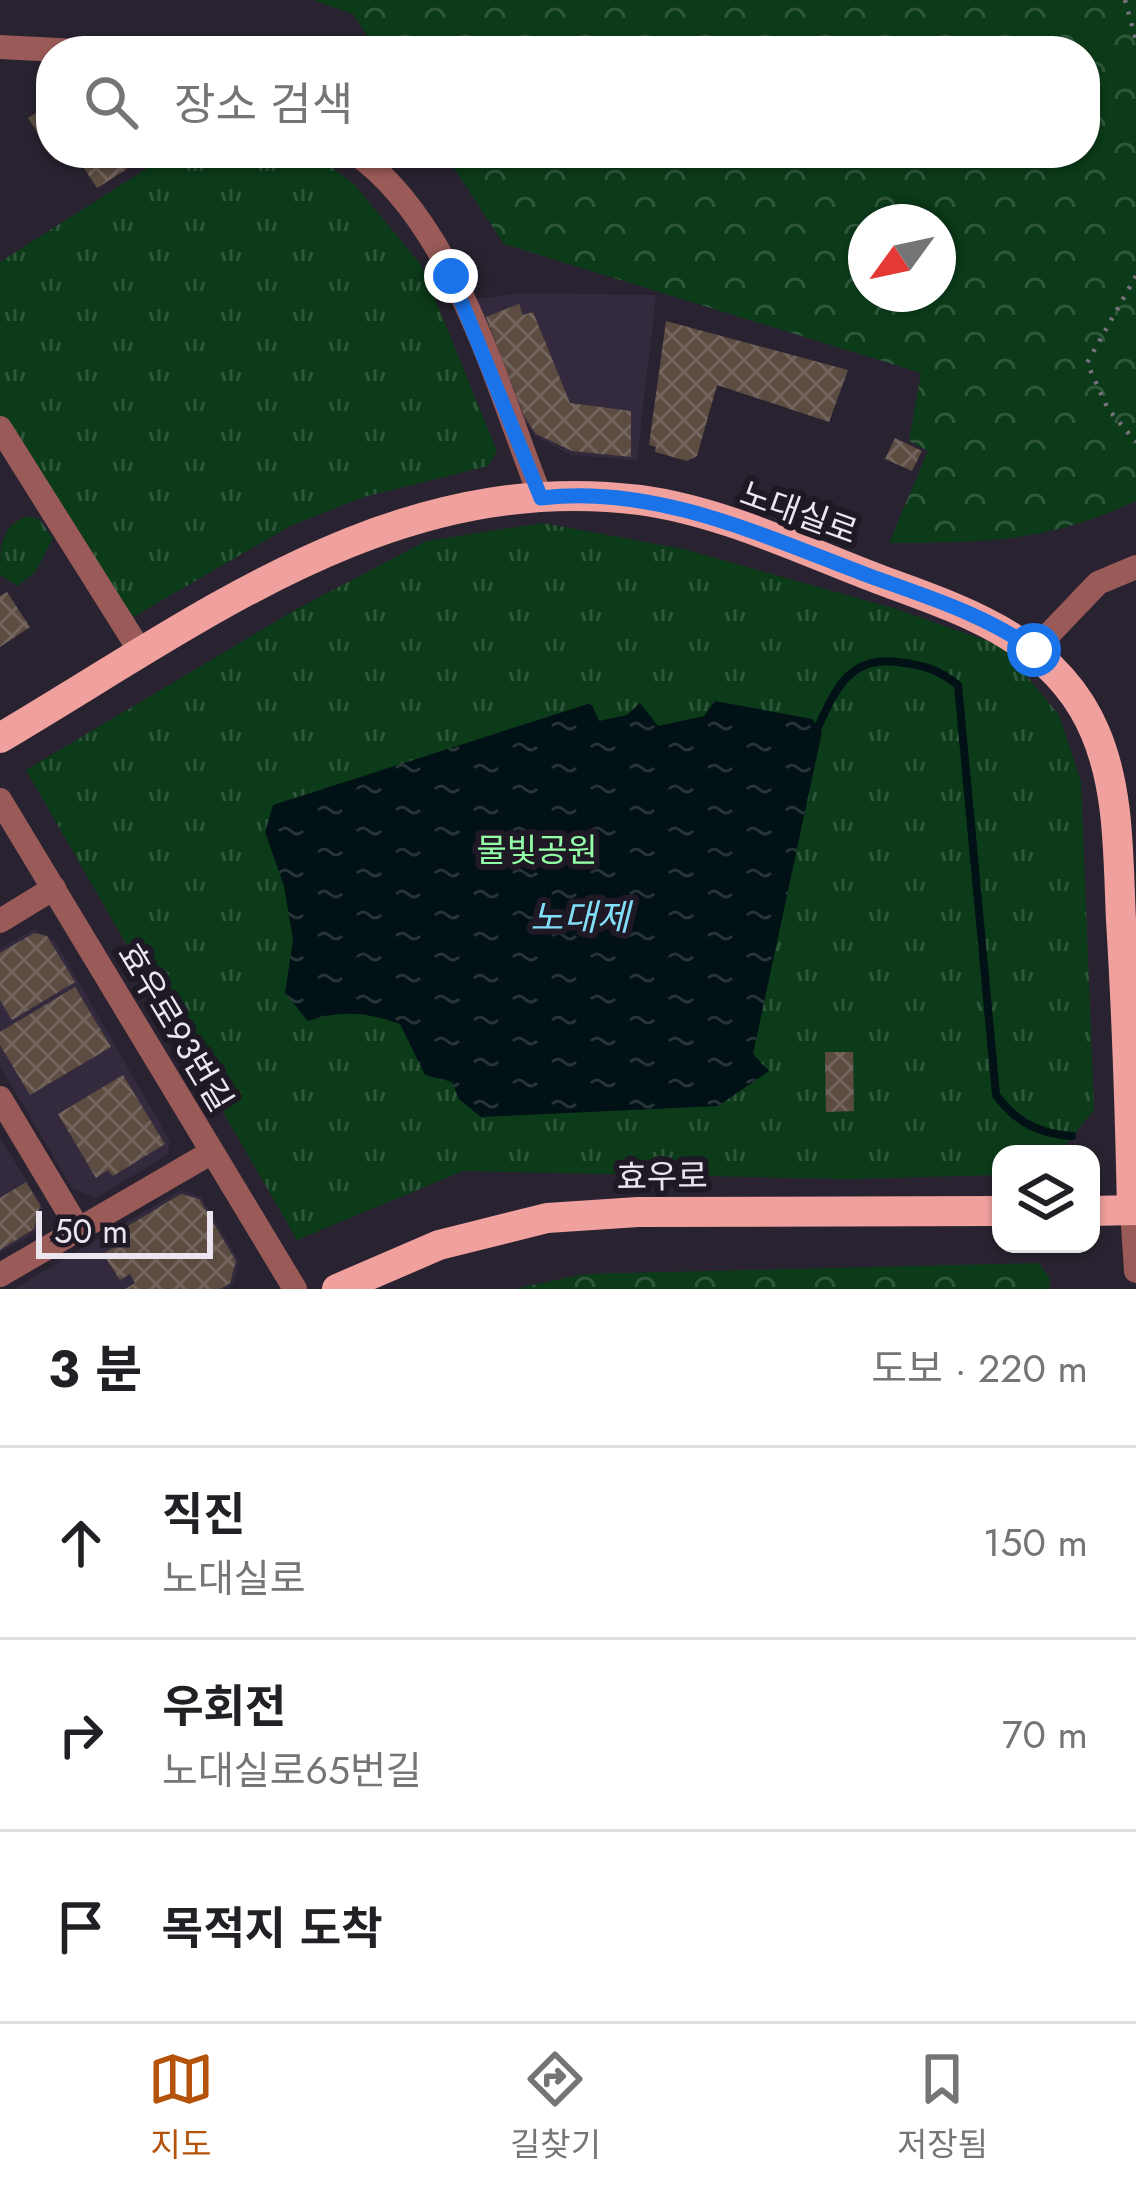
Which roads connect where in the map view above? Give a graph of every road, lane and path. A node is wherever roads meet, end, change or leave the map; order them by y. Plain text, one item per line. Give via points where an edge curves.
1 (1125, 0) edge
2 (1136, 40) edge
3 (0, 47) edge
4 (36, 49) edge
5 (370, 168) edge
6 (1136, 276) edge
7 (0, 428) edge
8 (1136, 442) edge
9 (541, 498) junction
10 (1136, 567) edge
11 (1034, 650) junction
12 (142, 654) junction
13 (0, 738) edge
14 (0, 800) edge
15 (54, 888) junction
16 (0, 921) edge
17 (0, 1098) edge
18 (212, 1152) junction
19 (1100, 1210) edge
20 (1134, 1210) edge
21 (992, 1211) edge
22 (79, 1230) junction
23 (1136, 1271) edge
24 (0, 1276) edge
25 (295, 1289) edge
26 (337, 1289) edge

1 - 2 path
3 - 4 street
5 - 9 street via 413,210 451,276
6 - 8 path via 1087,363 1108,409
7 - 12 street
9 - 11 main road, 노대실로 via 644,501 730,524 928,597
9 - 12 main road, 노대실로 via 395,521
10 - 11 street via 1098,583
11 - 20 main road, 노대실로 via 1094,728 1116,822
12 - 13 main road, 노대실로
14 - 15 street, 효우로93번길
15 - 16 street
15 - 18 street, 효우로93번길
17 - 22 street
18 - 22 street
18 - 25 street, 효우로93번길
19 - 20 main road
20 - 23 street
21 - 26 main road, 효우로 via 547,1218 439,1245
22 - 24 street

